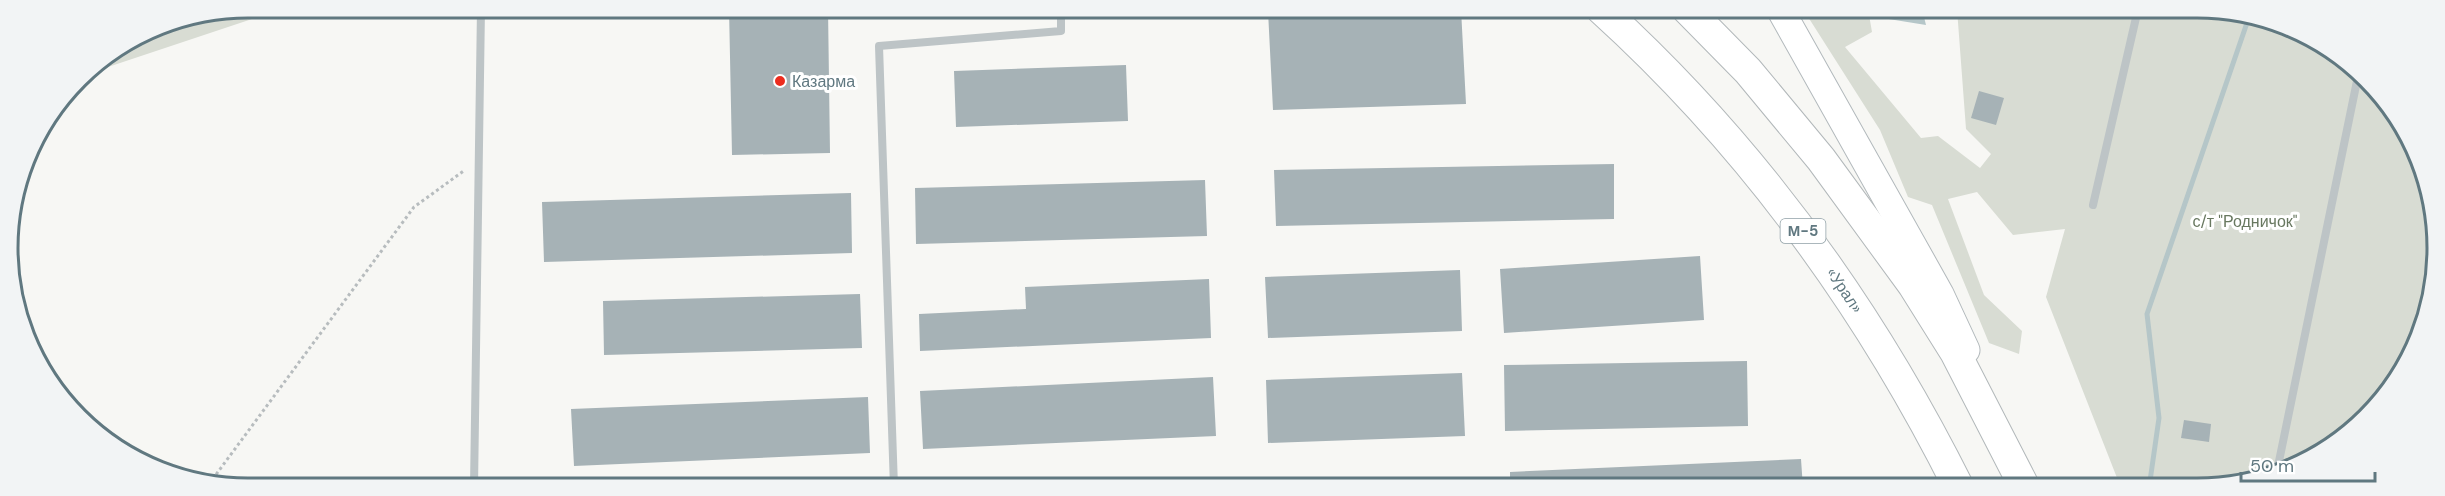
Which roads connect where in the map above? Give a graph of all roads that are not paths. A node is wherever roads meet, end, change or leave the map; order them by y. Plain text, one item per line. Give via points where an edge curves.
1 (481, 18) edge
2 (1061, 18) edge
3 (1611, 18) edge
4 (1696, 18) edge
5 (1785, 18) edge
6 (2136, 18) edge
7 (2357, 82) edge
8 (2093, 206) dead end
9 (2008, 454) junction
10 (2279, 463) edge
11 (474, 478) edge
12 (894, 478) edge
13 (1954, 478) edge
14 (2020, 478) edge

1 - 11 lane
2 - 12 lane via 1061,31 879,46
3 - 13 highway, «Урал» / М-5 via 1703,110 1817,249 1894,367
4 - 9 highway via 1748,71 1874,230 1955,352
5 - 9 main road via 1940,294 1979,378
6 - 8 lane
7 - 10 lane
9 - 14 highway

